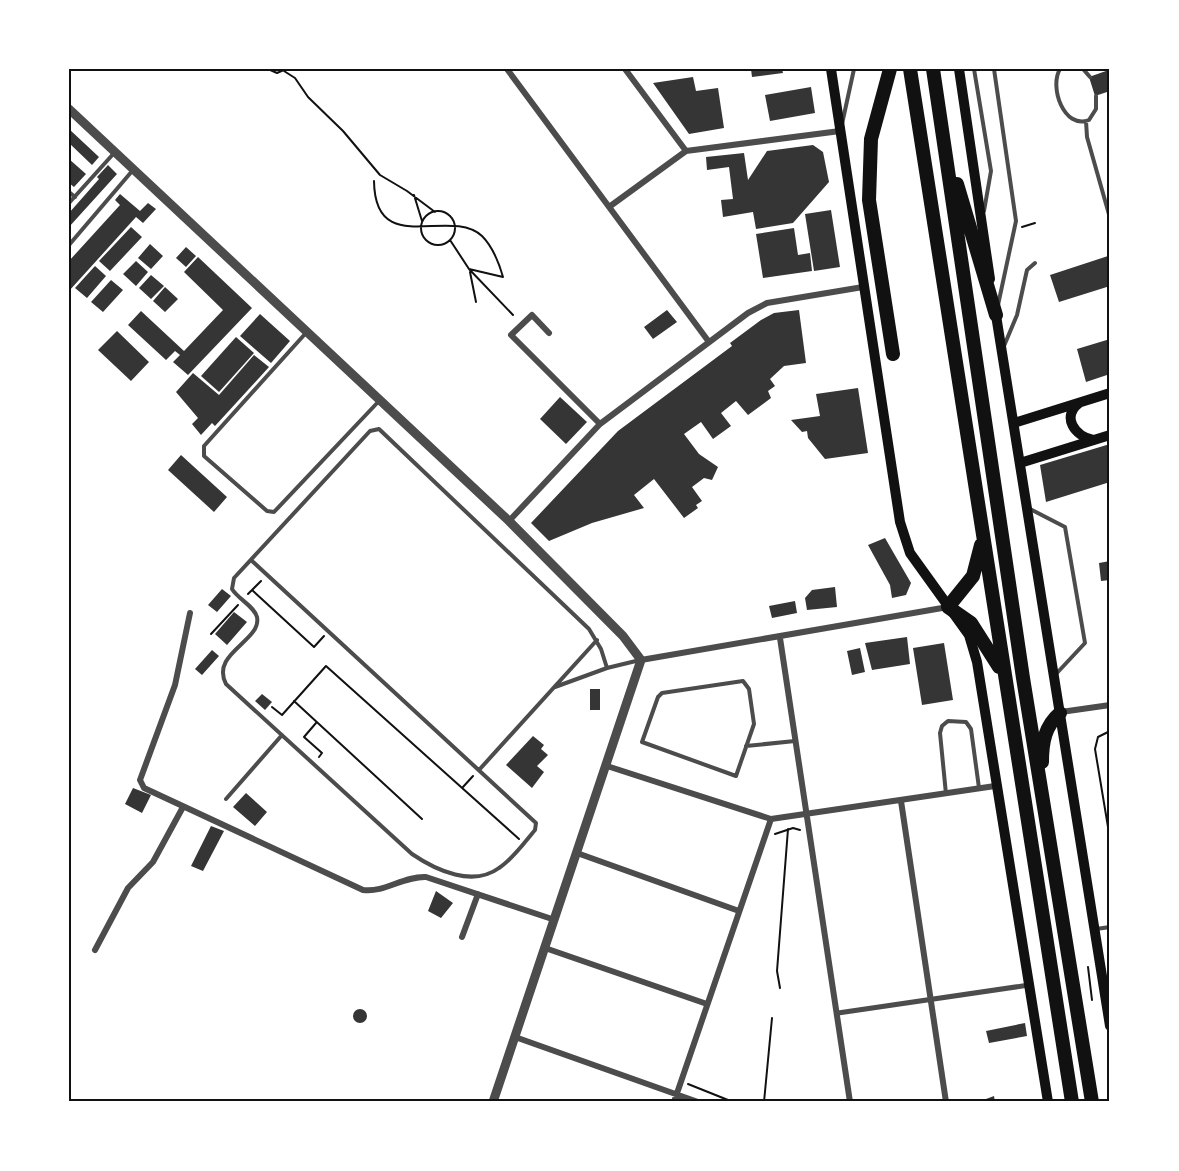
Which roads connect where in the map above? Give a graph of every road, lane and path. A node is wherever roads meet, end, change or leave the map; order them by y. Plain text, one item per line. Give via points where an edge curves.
1 (268, 69) edge
2 (507, 69) edge
3 (625, 69) edge
4 (831, 69) edge
5 (854, 69) edge
6 (890, 69) edge
7 (910, 69) edge
8 (933, 69) edge
9 (959, 69) edge
10 (974, 69) edge
11 (994, 69) edge
12 (1060, 69) edge
13 (1083, 69) edge
14 (285, 70) edge
15 (1090, 77) dead end
16 (1096, 96) dead end
17 (69, 109) edge
18 (1086, 122) junction
19 (840, 131) junction
20 (686, 151) junction
21 (115, 152) junction
22 (946, 156) junction
23 (134, 170) junction
24 (374, 181) dead end
25 (69, 192) edge
26 (414, 195) junction
27 (75, 197) junction
28 (69, 203) edge
29 (609, 207) junction
30 (435, 212) junction
31 (1110, 218) edge
32 (982, 221) junction
33 (423, 222) junction
34 (456, 227) junction
35 (422, 228) junction
36 (450, 240) junction
37 (69, 245) edge
38 (1035, 263) dead end
39 (469, 269) junction
40 (863, 287) junction
41 (476, 302) dead end
42 (513, 315) dead end
43 (996, 315) junction
44 (307, 332) junction
45 (549, 333) dead end
46 (710, 342) junction
47 (1002, 352) junction
48 (893, 354) dead end
49 (1110, 393) edge
50 (380, 400) junction
51 (1079, 402) junction
52 (1014, 423) junction
53 (600, 424) junction
54 (1110, 435) edge
55 (1093, 440) junction
56 (1020, 463) junction
57 (1027, 507) junction
58 (509, 521) junction
59 (982, 529) junction
60 (251, 560) junction
61 (252, 590) dead end
62 (948, 607) junction
63 (190, 613) dead end
64 (329, 632) junction
65 (780, 638) junction
66 (597, 640) junction
67 (641, 660) junction
68 (607, 668) junction
69 (1056, 675) junction
70 (1005, 680) junction
71 (555, 687) junction
72 (294, 702) junction
73 (1110, 705) edge
74 (272, 707) dead end
75 (1060, 712) junction
76 (317, 722) junction
77 (1110, 731) edge
78 (282, 735) junction
79 (795, 741) junction
80 (746, 746) junction
81 (313, 763) junction
82 (607, 766) junction
83 (479, 770) junction
84 (995, 786) junction
85 (462, 788) junction
86 (979, 789) junction
87 (946, 794) junction
88 (226, 799) dead end
89 (901, 801) junction
90 (183, 807) junction
91 (1044, 809) junction
92 (806, 816) junction
93 (422, 819) dead end
94 (771, 819) junction
95 (788, 829) dead end
96 (1110, 839) edge
97 (523, 843) junction
98 (577, 853) junction
99 (478, 894) junction
100 (739, 911) junction
101 (555, 920) junction
102 (1110, 927) edge
103 (1093, 929) junction
104 (462, 937) dead end
105 (545, 948) junction
106 (95, 951) dead end
107 (1087, 960) dead end
108 (1030, 985) junction
109 (780, 988) dead end
110 (931, 998) junction
111 (1092, 1000) dead end
112 (707, 1004) junction
113 (838, 1013) junction
114 (772, 1018) dead end
115 (1110, 1026) edge
116 (515, 1037) junction
117 (676, 1094) junction
118 (493, 1102) edge
119 (674, 1102) edge
120 (698, 1102) edge
121 (765, 1102) edge
122 (850, 1102) edge
123 (946, 1102) edge
124 (1048, 1102) edge
125 (1072, 1102) edge
126 (1092, 1102) edge

1 - 14 path via 277,73
2 - 29 street
3 - 20 street
4 - 19 main road
5 - 19 lane
6 - 48 highway via 871,139 868,176
7 - 59 highway
8 - 22 highway
9 - 32 main road
10 - 32 lane via 991,171
11 - 43 lane via 1016,221
12 - 18 lane via 1055,84 1064,110 1073,119
13 - 15 lane
14 - 26 path via 380,175
16 - 18 lane via 1096,109
17 - 21 street
18 - 31 lane
19 - 20 street
19 - 40 main road
20 - 29 street
21 - 23 street
21 - 27 lane
22 - 43 highway
22 - 91 highway
23 - 37 lane
23 - 44 street
24 - 35 path via 376,202 386,218
25 - 27 lane
26 - 30 path
26 - 33 path
27 - 28 lane
29 - 46 street
30 - 33 path
30 - 34 path via 448,215
32 - 43 main road
33 - 35 path
34 - 35 path
34 - 36 path
34 - 39 path via 481,235 493,251 503,277
35 - 36 path via 425,238 433,244
36 - 39 path
38 - 47 lane via 1027,270 1017,315
39 - 41 path
39 - 42 path
40 - 46 street via 767,303
40 - 62 main road via 900,522 910,553
43 - 47 main road
44 - 50 street
44 - 50 lane via 204,446 204,456 267,511 274,512
45 - 53 street via 532,315 511,335
46 - 53 street
47 - 52 main road
49 - 51 main road
50 - 58 street
51 - 52 main road
51 - 55 main road via 1072,411 1072,424 1078,435
52 - 56 main road
53 - 58 street
54 - 55 main road
55 - 56 main road
56 - 57 main road
57 - 69 main road
57 - 69 lane via 1065,527 1073,573 1085,643
58 - 67 street via 623,636
59 - 62 highway via 973,576
59 - 70 highway
60 - 64 lane
60 - 66 lane via 370,431 379,429
60 - 78 lane via 231,585 234,593 254,611 257,624 227,660 222,675 226,684
61 - 64 path via 314,647
62 - 65 street
62 - 70 highway via 971,623
62 - 84 main road via 969,634
63 - 90 street via 175,685 140,780 144,788
64 - 83 lane
65 - 67 street
65 - 79 street
66 - 68 lane
66 - 71 lane
67 - 68 lane
67 - 82 street
68 - 71 lane
69 - 75 main road
70 - 125 highway
71 - 83 lane
72 - 74 path via 282,715
72 - 76 path
72 - 85 path via 326,666
73 - 75 street
75 - 91 highway via 1051,721 1043,745
75 - 103 main road
76 - 81 path via 304,737 322,753
76 - 93 path
77 - 96 path via 1098,737 1095,749
78 - 81 lane
78 - 88 lane
79 - 80 lane
79 - 92 street
80 - 80 lane via 736,776 642,742 662,693 743,681 749,689 754,724
81 - 97 lane via 412,854 438,868 464,876 486,875 504,865
82 - 94 street
82 - 98 street
83 - 85 path
83 - 97 lane via 536,823
84 - 86 street
84 - 108 main road
85 - 97 path
86 - 87 street
86 - 87 lane via 972,729 966,722 948,721 940,733
87 - 89 street
89 - 92 street
89 - 110 street
90 - 99 street via 363,890 374,891 426,877
90 - 106 street via 153,862 128,888
91 - 126 highway
92 - 94 street
92 - 113 street
94 - 100 street
95 - 109 path via 777,971
98 - 100 street
98 - 101 street
99 - 101 street
99 - 104 street
100 - 112 street
101 - 105 street
102 - 103 lane
103 - 115 main road
105 - 112 street
105 - 116 street
107 - 111 path
108 - 110 street
108 - 124 main road
110 - 113 street
110 - 123 street
112 - 117 street
113 - 122 street
114 - 121 path
116 - 117 street
116 - 118 street
117 - 119 street
117 - 120 street

